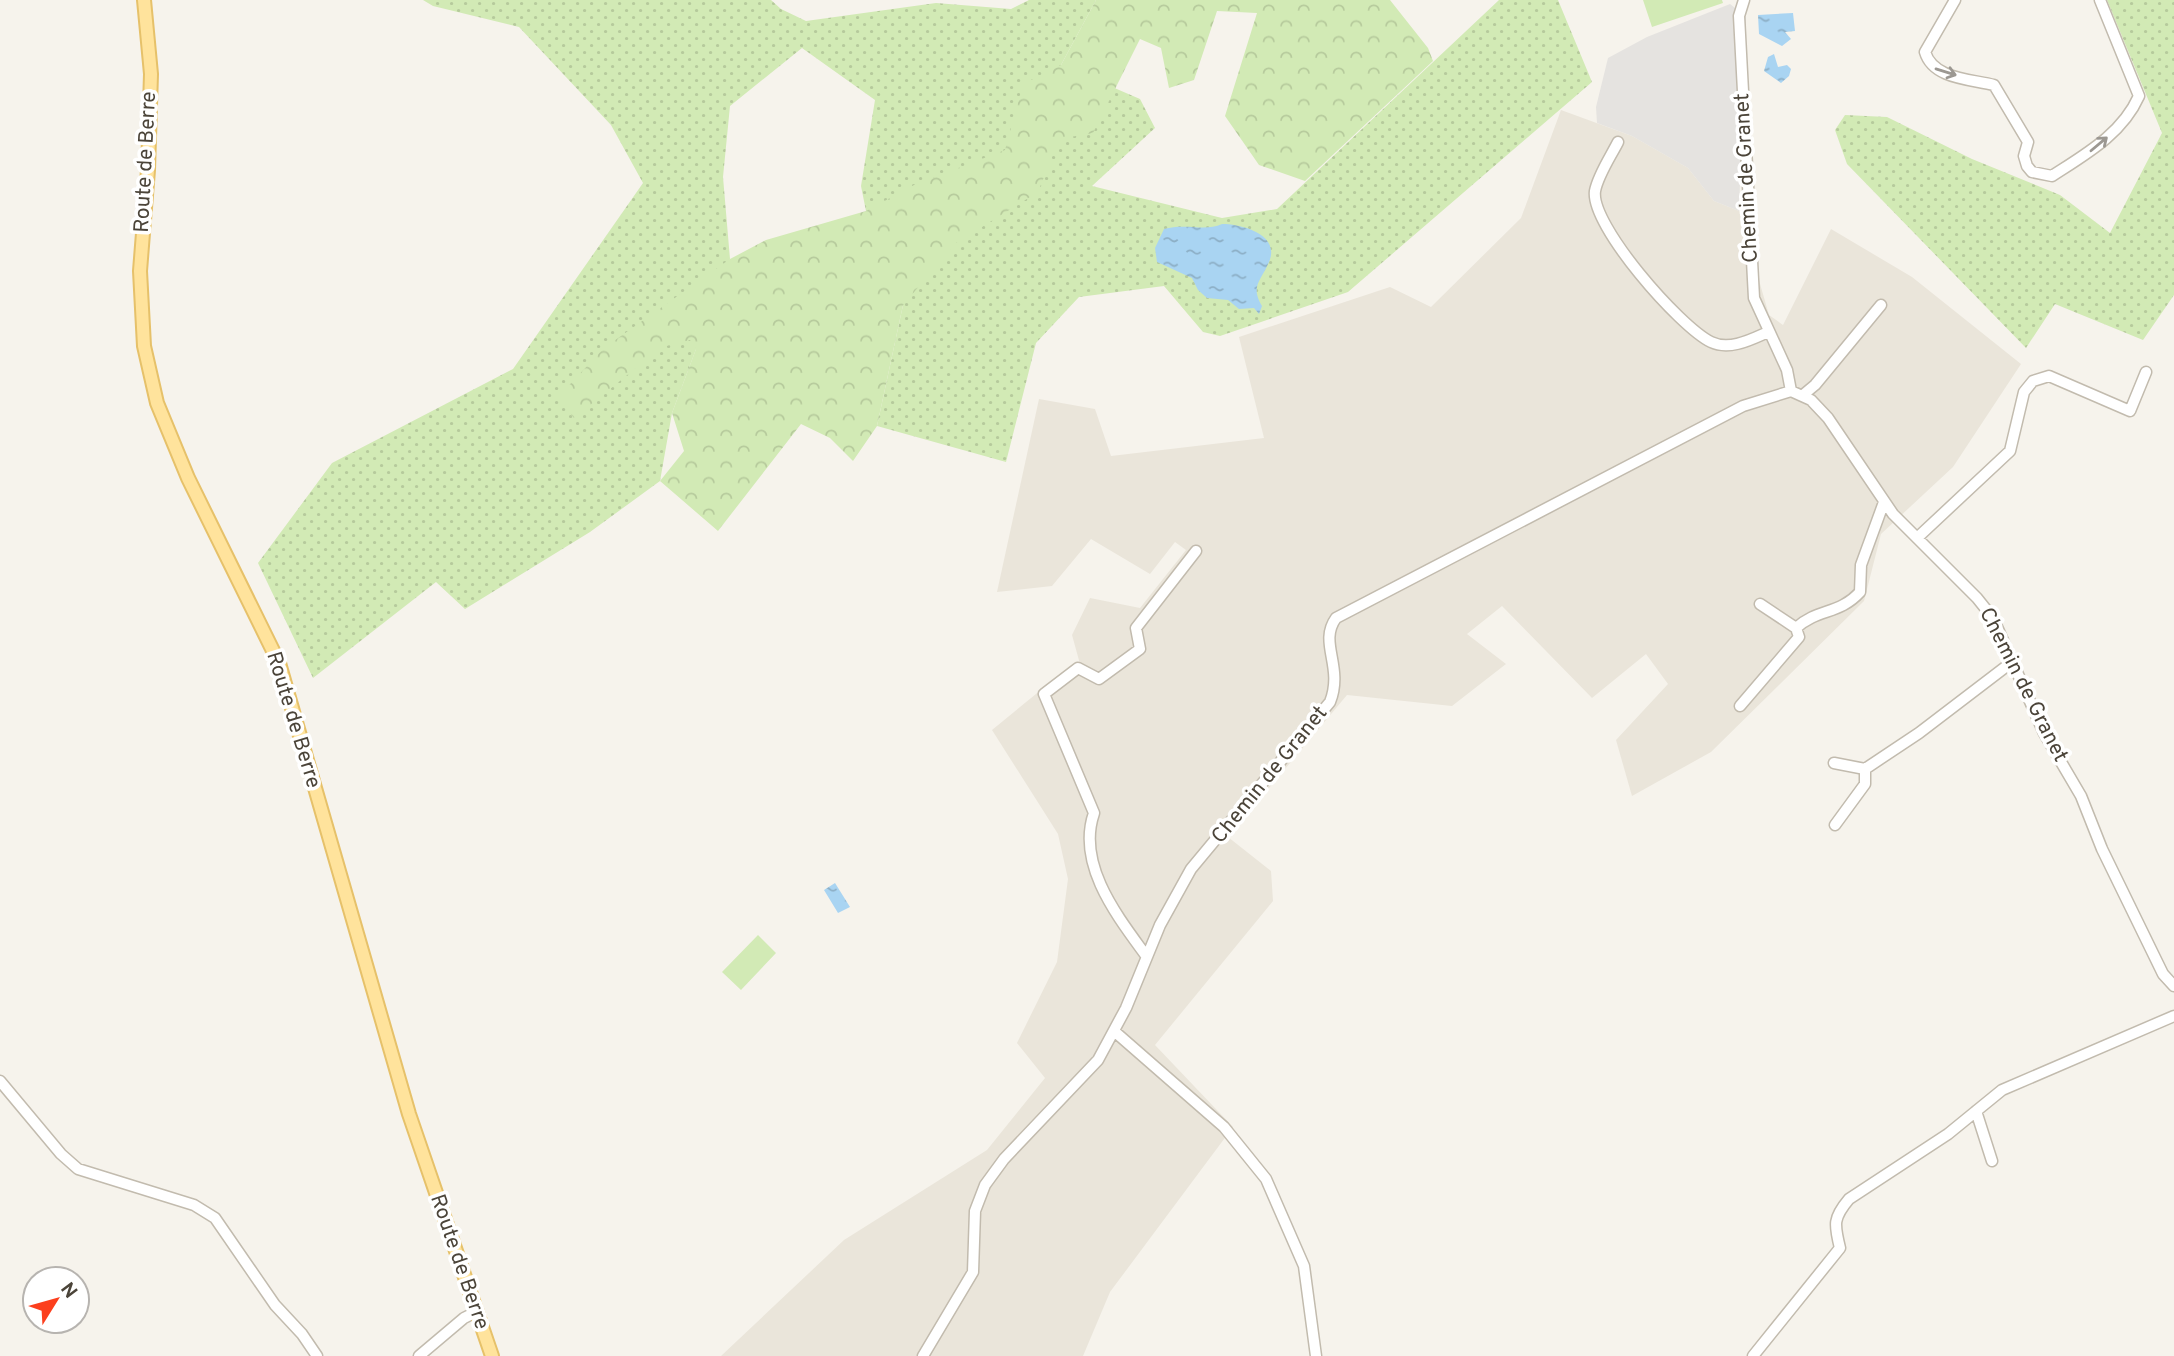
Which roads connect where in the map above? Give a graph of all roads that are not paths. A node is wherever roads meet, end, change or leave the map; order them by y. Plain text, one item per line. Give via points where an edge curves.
1 (144, 0) edge
2 (1744, 0) edge
3 (1955, 0) edge
4 (2099, 0) edge
5 (1618, 142) dead end
6 (1881, 305) dead end
7 (1768, 332) junction
8 (2146, 372) dead end
9 (1791, 391) junction
10 (1803, 396) junction
11 (1884, 502) junction
12 (1917, 538) junction
13 (1196, 551) dead end
14 (1760, 604) dead end
15 (1796, 628) junction
16 (2012, 662) junction
17 (1740, 706) dead end
18 (1834, 763) dead end
19 (1865, 769) junction
20 (1836, 825) dead end
21 (1147, 957) junction
22 (2174, 986) edge
23 (2174, 1016) edge
24 (1114, 1031) junction
25 (0, 1081) edge
26 (1976, 1111) junction
27 (1992, 1161) dead end
28 (476, 1312) junction
29 (317, 1356) edge
30 (419, 1356) edge
31 (492, 1356) edge
32 (923, 1356) edge
33 (1316, 1356) edge
34 (1753, 1356) edge

1 - 28 main road, Route de Berre via 151,74 140,271 144,346 157,403 188,478 279,663 409,1114
2 - 7 street, Chemin de Granet via 1739,16 1746,204 1754,298
3 -> 4 street via 1924,52 1928,62 1936,71 1994,85 2028,142 2027,166 2044,176 2052,176 2100,145 2132,112 2139,96
5 - 7 street via 1595,190 1596,205 1602,221 1653,292 1712,343 1729,345
6 - 10 street
7 - 9 street, Chemin de Granet via 1787,370
8 - 12 street via 2130,411 2049,376 2034,380 2024,392 2010,451
9 - 10 street, Chemin de Granet
9 - 21 street, Chemin de Granet via 1743,406 1336,618 1328,636 1336,673 1330,702 1191,869
10 - 11 street, Chemin de Granet via 1828,418
11 - 12 street, Chemin de Granet
11 - 15 street via 1861,565 1860,592 1847,606 1808,617
12 - 16 street, Chemin de Granet via 1993,618
13 - 21 street via 1136,628 1140,649 1099,679 1078,668 1044,694 1094,813 1088,832 1100,887
14 - 15 street
15 - 17 street via 1799,637
16 - 19 street
16 - 22 street, Chemin de Granet via 2044,733 2081,796 2163,974
18 - 19 street
19 - 20 street via 1865,784
21 - 24 street, Chemin de Granet
23 - 26 street via 2001,1090
24 - 32 street, Chemin de Granet via 1088,1074 985,1185 975,1211 973,1272
24 - 33 street via 1224,1127 1266,1179 1304,1266
25 - 29 street via 78,1169 194,1205 215,1218
26 - 27 street
26 - 34 street via 1849,1199 1837,1213 1840,1248
28 - 30 street
28 - 31 main road, Route de Berre

